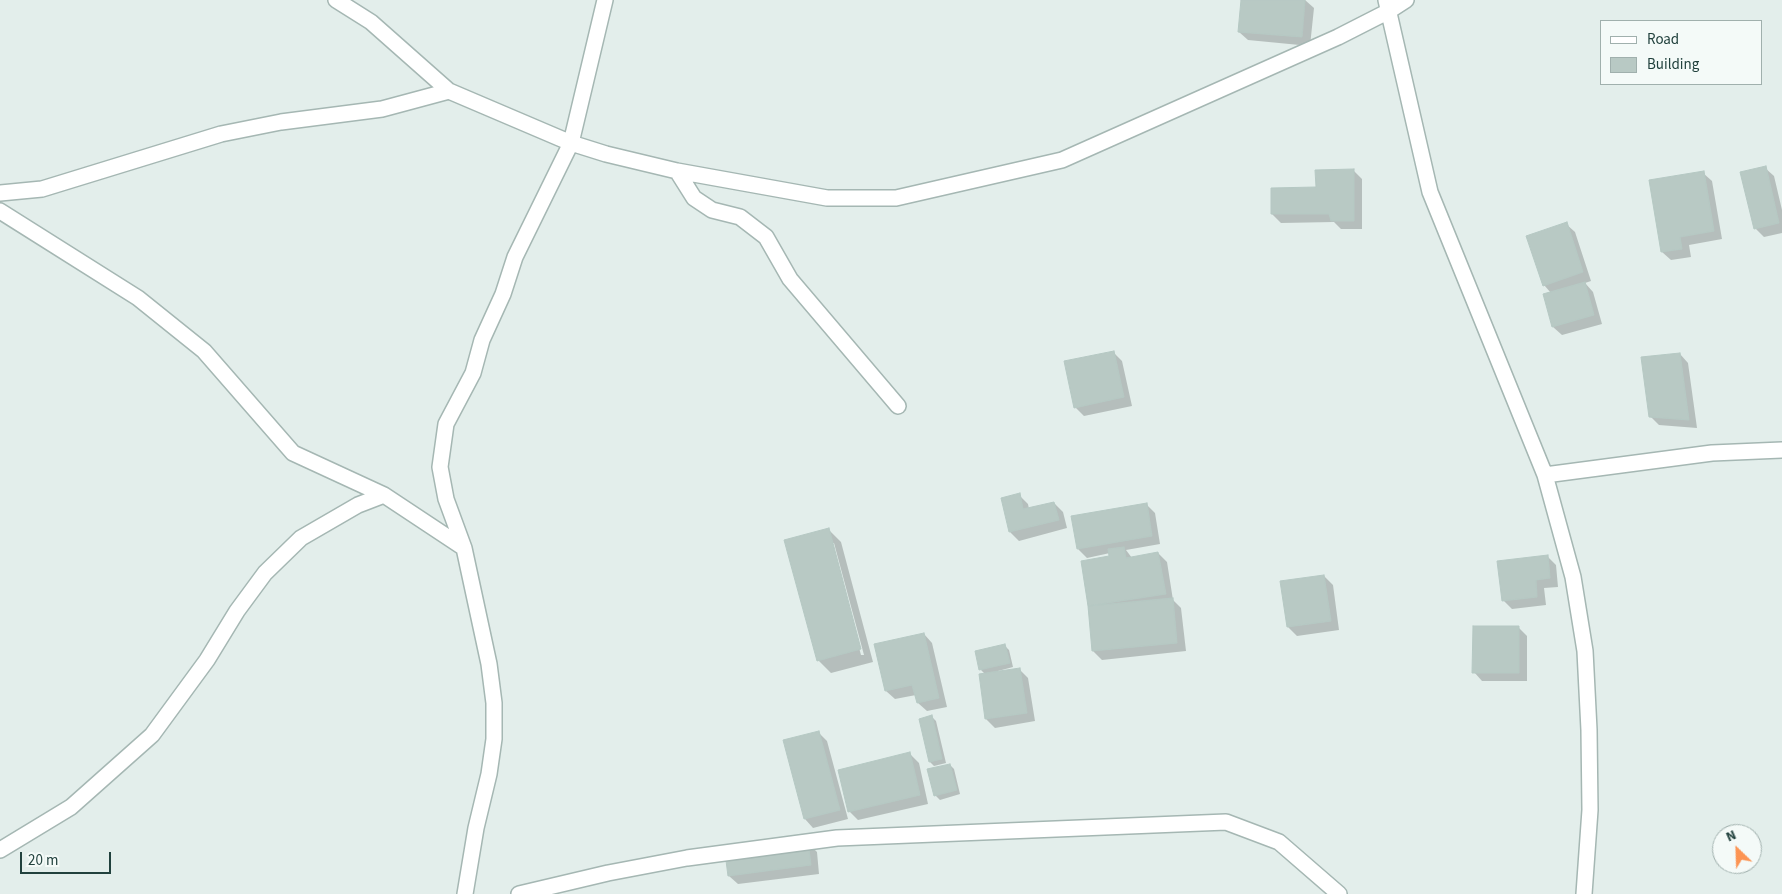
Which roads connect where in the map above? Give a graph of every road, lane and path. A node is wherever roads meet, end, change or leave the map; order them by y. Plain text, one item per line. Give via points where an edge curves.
1 (336, 0) edge
2 (605, 0) edge
3 (1406, 0) edge
4 (1388, 6) edge
5 (449, 91) junction
6 (571, 143) junction
7 (677, 171) junction
8 (0, 193) edge
9 (0, 211) edge
10 (898, 406) dead end
11 (1782, 450) edge
12 (1545, 476) junction
13 (384, 495) junction
14 (464, 548) junction
15 (0, 850) edge
16 (465, 894) edge
17 (519, 894) edge
18 (1340, 894) edge
19 (1584, 894) edge

1 - 5 street via 372,22
2 - 6 street
3 - 4 street
4 - 7 street via 1338,37 1062,160 896,198 827,198
4 - 12 street via 1430,192
5 - 6 street
5 - 8 street via 382,109 281,122 221,134 42,188
6 - 7 street
6 - 14 street via 515,257 472,373 446,424 440,467 446,499
7 - 10 street via 694,198 712,210 740,217 766,237 790,279
9 - 13 street via 138,298 204,351 293,453
11 - 12 street via 1712,453
12 - 19 street via 1572,577 1585,651 1590,810
13 - 14 street
13 - 15 street via 358,505 301,538 264,573 207,660 152,735 71,808
14 - 16 street via 489,664 494,703 494,739 489,774
17 - 18 street via 687,858 837,838 1226,822 1279,842

